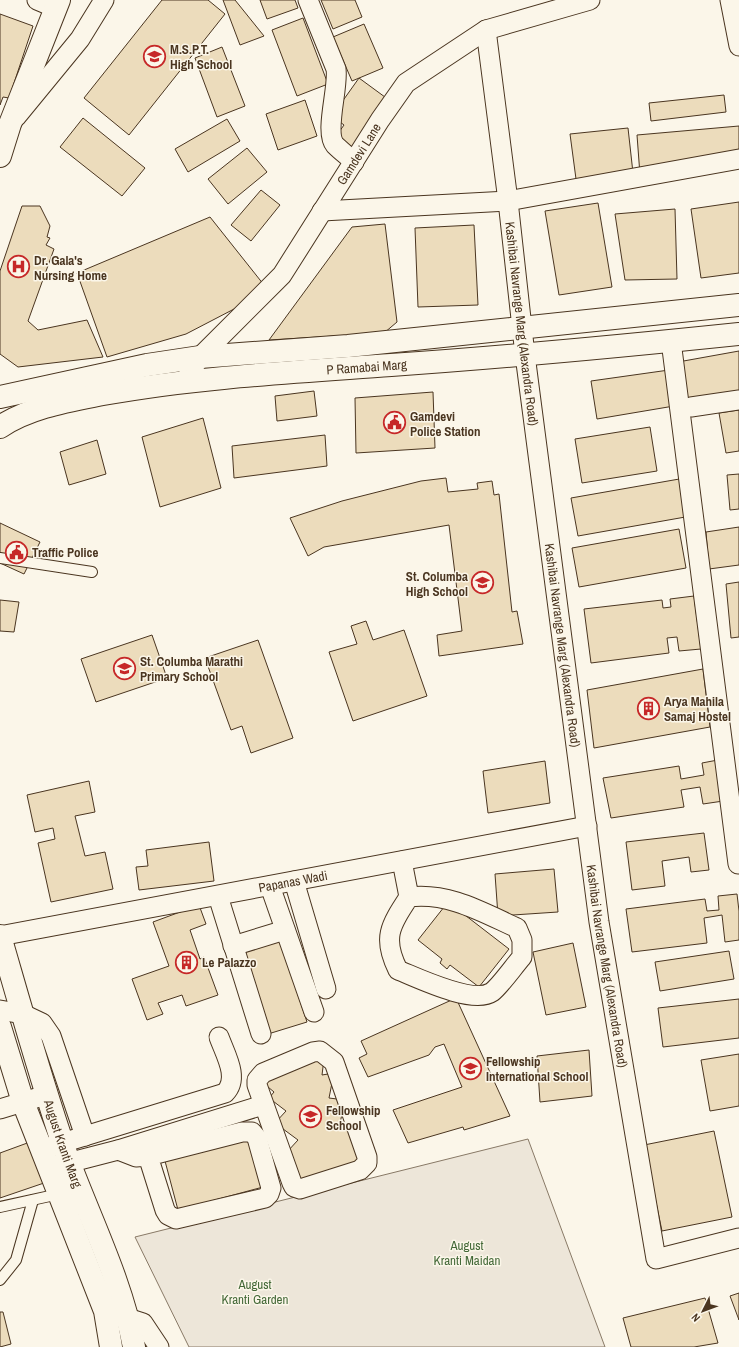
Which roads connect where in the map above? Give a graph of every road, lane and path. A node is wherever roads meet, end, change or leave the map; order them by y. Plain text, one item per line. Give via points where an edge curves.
1 (104, 0) edge
2 (308, 0) edge
3 (590, 0) edge
4 (730, 0) edge
5 (51, 3) edge
6 (486, 30) junction
7 (739, 46) edge
8 (10, 124) junction
9 (0, 156) edge
10 (739, 159) edge
11 (354, 162) junction
12 (508, 201) junction
13 (322, 211) junction
14 (739, 305) edge
15 (523, 327) junction
16 (739, 334) edge
17 (671, 341) junction
18 (348, 346) junction
19 (525, 355) junction
20 (200, 357) junction
21 (350, 368) junction
22 (184, 382) junction
23 (0, 397) edge
24 (739, 400) edge
25 (690, 407) dead end
26 (0, 427) edge
27 (0, 558) edge
28 (92, 572) dead end
29 (587, 826) junction
30 (402, 861) junction
31 (738, 864) edge
32 (294, 881) junction
33 (270, 886) junction
34 (218, 896) junction
35 (409, 897) junction
36 (285, 930) junction
37 (0, 936) edge
38 (233, 946) junction
39 (6, 982) edge
40 (326, 989) dead end
41 (0, 1010) edge
42 (314, 1012) dead end
43 (23, 1014) junction
44 (0, 1027) edge
45 (261, 1034) dead end
46 (219, 1037) dead end
47 (46, 1095) junction
48 (23, 1102) junction
49 (263, 1105) junction
50 (0, 1109) edge
51 (85, 1136) junction
52 (118, 1150) junction
53 (56, 1156) junction
54 (148, 1156) junction
55 (59, 1194) junction
56 (33, 1200) junction
57 (0, 1207) edge
58 (739, 1238) edge
59 (0, 1280) edge
60 (105, 1311) junction
61 (128, 1317) junction
62 (111, 1347) edge
63 (134, 1347) edge
64 (159, 1347) edge

1 - 8 street via 80,39
2 - 11 street via 338,78 331,118 332,140
3 - 6 street, Gamdevi Lane
4 - 7 street
5 - 8 main road
6 - 11 street, Gamdevi Lane via 406,84
6 - 12 street, Kashibai Navrange Marg (Alexandra Road)
8 - 9 main road
10 - 12 street
11 - 13 street, Gamdevi Lane
12 - 13 street
12 - 15 street, Kashibai Navrange Marg (Alexandra Road)
13 - 20 street, Gamdevi Lane via 282,275
14 - 15 main road, P Ramabai Marg
15 - 18 main road, P Ramabai Marg
15 - 19 street, Kashibai Navrange Marg (Alexandra Road)
16 - 17 main road, P Ramabai Marg
17 - 19 main road, P Ramabai Marg
17 - 31 street
18 - 20 main road, P Ramabai Marg
18 - 21 main road
19 - 21 main road, P Ramabai Marg
19 - 29 street, Kashibai Navrange Marg (Alexandra Road)
20 - 22 street, Gamdevi Lane
20 - 23 main road, P Ramabai Marg via 147,365
21 - 22 main road, P Ramabai Marg via 271,372
22 - 26 main road, P Ramabai Marg via 58,403 10,420
24 - 25 street
27 - 28 lane
29 - 30 street, Papanas Wadi
29 - 58 street, Kashibai Navrange Marg (Alexandra Road) via 598,922 656,1259
30 - 32 street, Papanas Wadi
30 - 35 street
32 - 33 street, Papanas Wadi
32 - 40 street
33 - 34 street, Papanas Wadi
33 - 36 street
34 - 37 street, Papanas Wadi
34 - 38 street
35 - 35 street via 390,931 390,956 398,970 462,994 480,996 491,992 522,957 522,940 517,928 458,902 425,895
36 - 38 street
36 - 42 street
37 - 39 main road, August Kranti Marg
38 - 45 street
39 - 43 main road, August Kranti Marg
41 - 43 street
43 - 47 main road, August Kranti Marg
43 - 51 street via 42,1023 51,1036
44 - 48 main road, August Kranti Marg
46 - 51 street via 232,1073 232,1083 225,1093
47 - 48 street
47 - 53 main road, August Kranti Marg
48 - 50 street
48 - 53 main road, August Kranti Marg
49 - 49 street via 256,1085 264,1072 313,1052 320,1051 325,1054 334,1062 367,1157 364,1167 300,1189 294,1187
49 - 52 street
51 - 53 street
52 - 53 street
52 - 54 street via 136,1157
53 - 55 main road, August Kranti Marg
53 - 61 main road, August Kranti Marg
54 - 54 street via 242,1132 252,1132 257,1138 271,1188 265,1198 172,1218 165,1210
55 - 56 lane
55 - 60 main road, August Kranti Marg
56 - 57 lane
56 - 59 lane via 16,1260
60 - 61 street
60 - 62 main road, August Kranti Marg
61 - 63 main road, August Kranti Marg
61 - 64 street via 143,1323

